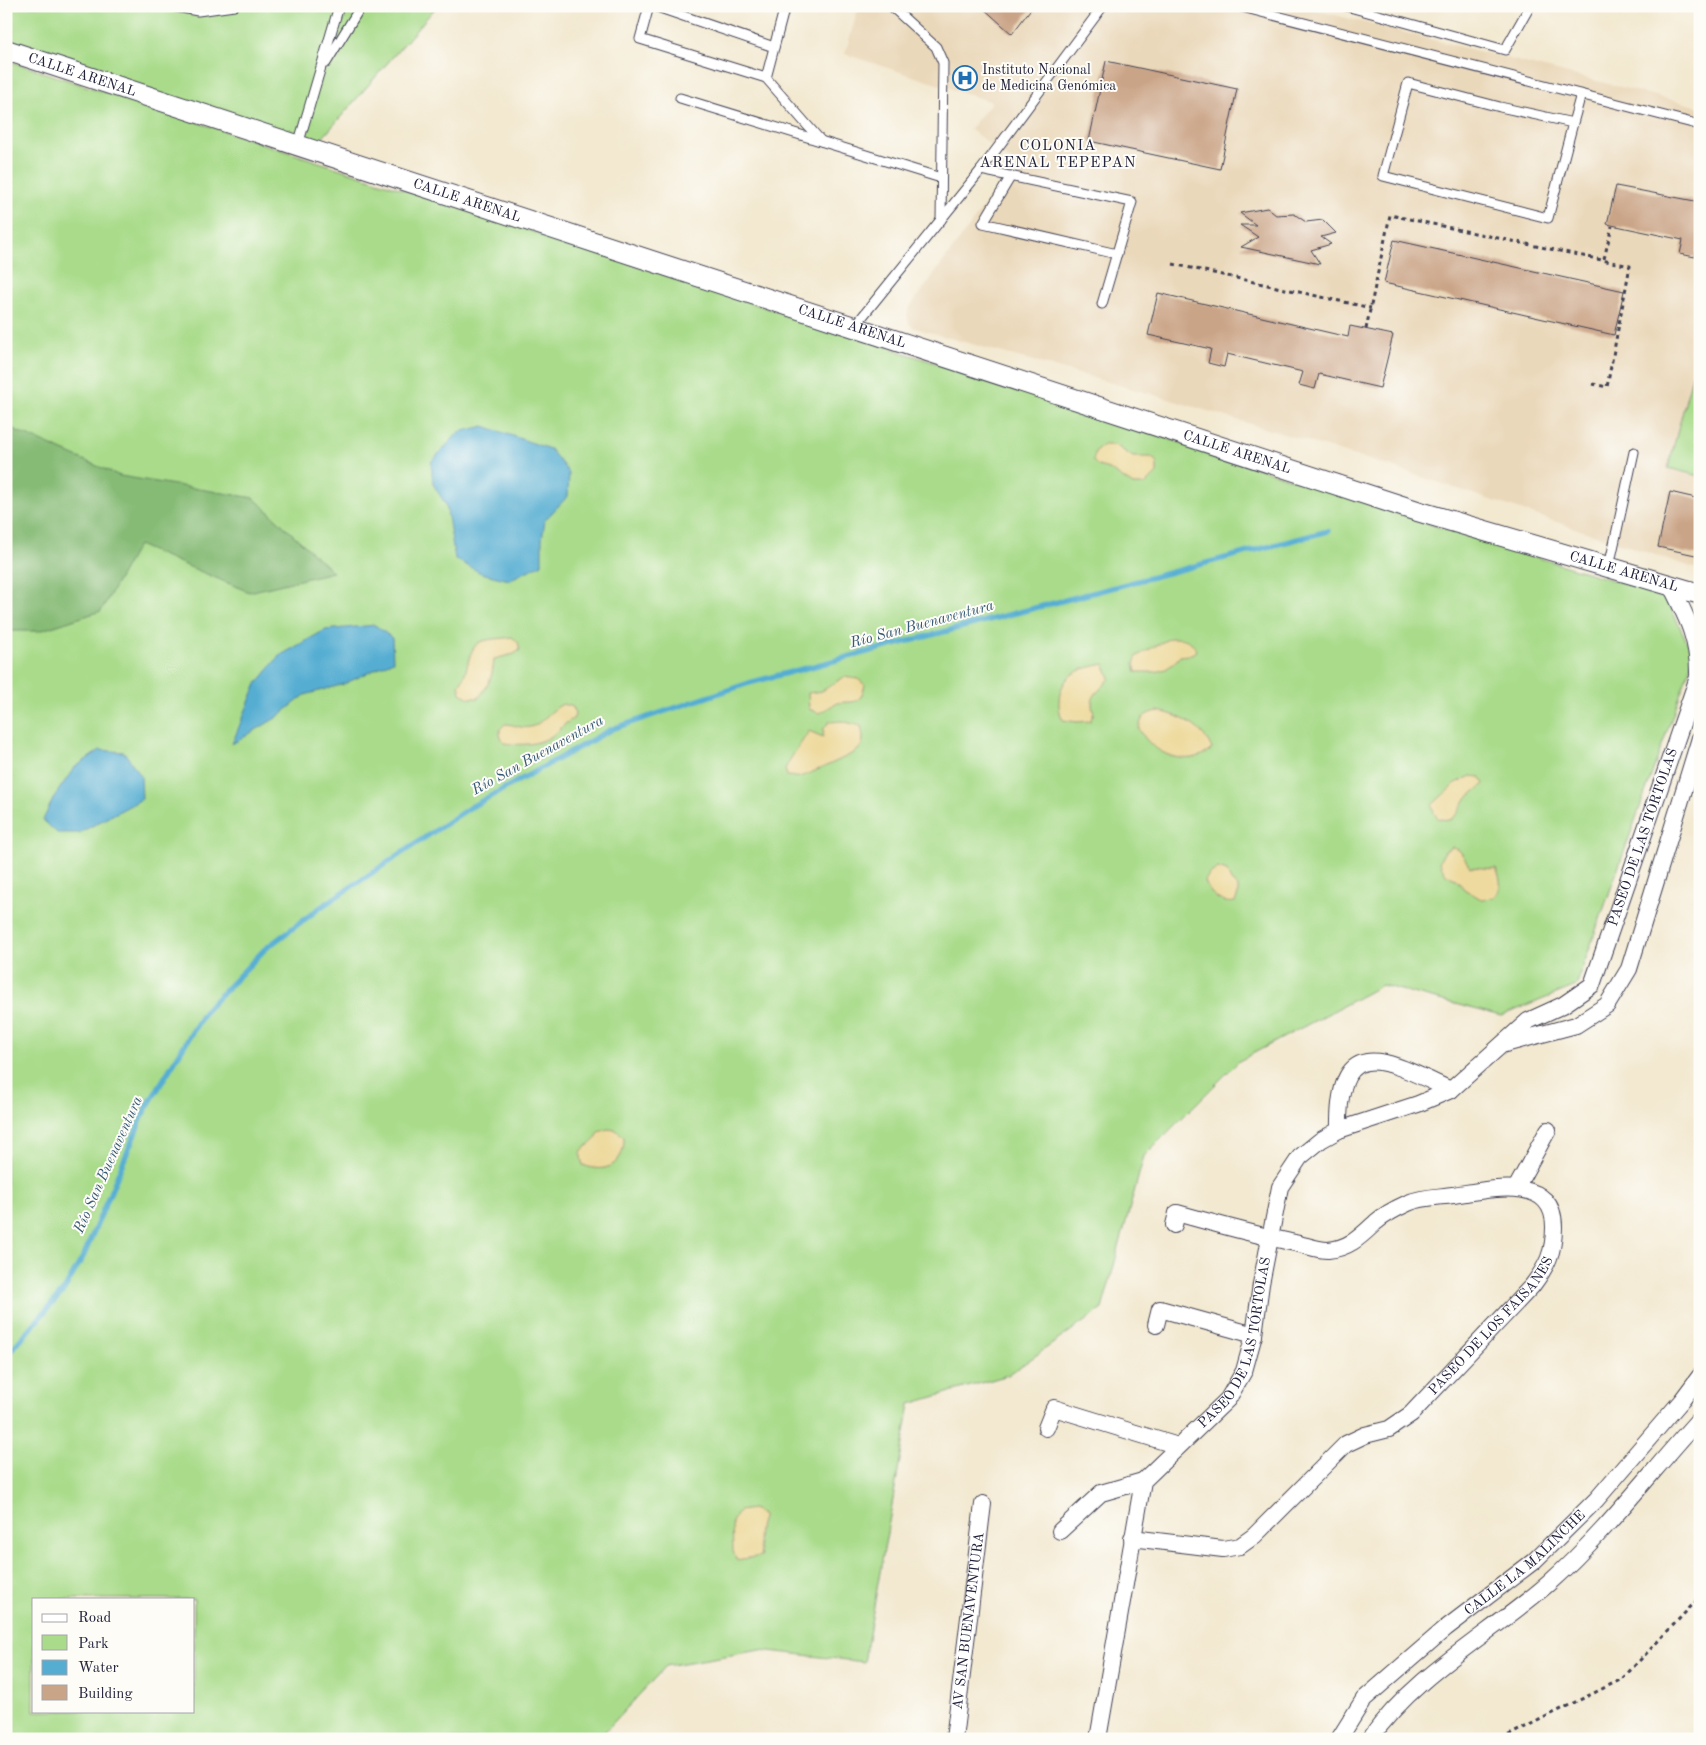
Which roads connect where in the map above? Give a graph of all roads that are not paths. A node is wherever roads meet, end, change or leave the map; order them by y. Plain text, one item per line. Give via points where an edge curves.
1 (171, 6) edge
2 (234, 6) edge
3 (339, 6) edge
4 (361, 6) edge
5 (650, 6) edge
6 (654, 6) edge
7 (785, 6) edge
8 (891, 6) edge
9 (1103, 6) edge
10 (1238, 6) edge
11 (1346, 6) edge
12 (1530, 6) edge
13 (774, 47) junction
14 (6, 50) edge
15 (319, 74) junction
16 (766, 78) junction
17 (1581, 94) junction
18 (680, 98) dead end
19 (1573, 123) junction
20 (1700, 126) edge
21 (821, 141) junction
22 (298, 145) junction
23 (981, 170) junction
24 (1011, 176) junction
25 (941, 178) junction
26 (941, 220) junction
27 (1117, 254) junction
28 (1102, 304) dead end
29 (854, 327) junction
30 (1634, 452) dead end
31 (1609, 568) junction
32 (1671, 586) junction
33 (1700, 594) edge
34 (1700, 738) edge
35 (1502, 1045) junction
36 (1452, 1090) junction
37 (1339, 1130) junction
38 (1548, 1130) dead end
39 (1516, 1188) junction
40 (1174, 1225) dead end
41 (1269, 1238) junction
42 (1156, 1325) dead end
43 (1254, 1335) junction
44 (1700, 1376) edge
45 (1700, 1418) edge
46 (1046, 1428) dead end
47 (1178, 1446) junction
48 (1143, 1481) junction
49 (983, 1504) dead end
50 (1060, 1531) dead end
51 (1132, 1538) junction
52 (954, 1739) edge
53 (1098, 1739) edge
54 (1339, 1739) edge
55 (1370, 1739) edge

1 - 2 lane via 198,11
3 - 15 lane
4 - 15 lane
5 - 16 lane via 640,39
6 - 13 lane
7 - 13 lane
8 - 25 lane via 936,47 943,63
9 - 23 lane
10 - 17 lane
11 - 12 lane via 1505,50
13 - 16 lane
14 - 22 street, CALLE ARENAL
15 - 22 lane
16 - 21 lane
17 - 19 lane
17 - 20 lane
18 - 21 lane
19 - 19 lane via 1408,83 1383,176 1548,218
21 - 25 lane
22 - 29 street, CALLE ARENAL
23 - 24 lane
23 - 26 lane
24 - 27 lane via 1132,202
24 - 27 lane via 983,224
25 - 26 lane
26 - 29 lane
27 - 28 lane
29 - 31 street, CALLE ARENAL via 1418,511
30 - 31 lane
31 - 32 street, CALLE ARENAL
32 - 33 street, CALLE ARENAL
32 - 35 street, PASEO DE LAS TÓRTOLAS via 1692,629 1699,660 1698,677 1592,985 1563,1005 1528,1021
34 - 35 street, PASEO DE LAS TÓRTOLAS via 1629,969 1607,1005 1576,1025
35 - 36 street, PASEO DE LAS TÓRTOLAS
36 - 37 street, PASEO DE LAS TÓRTOLAS
36 - 37 street via 1398,1066 1379,1061 1361,1063 1350,1070 1343,1083 1338,1104
37 - 41 street, PASEO DE LAS TÓRTOLAS via 1300,1157 1280,1187
38 - 39 street
39 - 41 street, PASEO DE LOS FAISANES via 1410,1202 1377,1221 1358,1240 1343,1247 1326,1250
39 - 51 street, PASEO DE LOS FAISANES via 1531,1191 1546,1201 1554,1219 1554,1238 1548,1264 1532,1286 1411,1414 1390,1429 1365,1434 1346,1444 1254,1536 1240,1546 1223,1548
40 - 41 street, PASEO DE LOS FAISANES via 1177,1213
41 - 43 street, PASEO DE LAS TÓRTOLAS
42 - 43 street via 1160,1309
43 - 47 street, PASEO DE LAS TÓRTOLAS via 1244,1370 1228,1399
44 - 54 street, CALLE LA MALINCHE via 1596,1500 1534,1561 1446,1628 1364,1699
45 - 55 street, CALLE LA MALINCHE via 1608,1524 1549,1583 1460,1651 1385,1718
46 - 47 street via 1054,1408
47 - 48 street, PASEO DE LAS TÓRTOLAS
48 - 50 street via 1101,1493
48 - 51 street
49 - 52 street, AV SAN BUENAVENTURA
51 - 53 street

